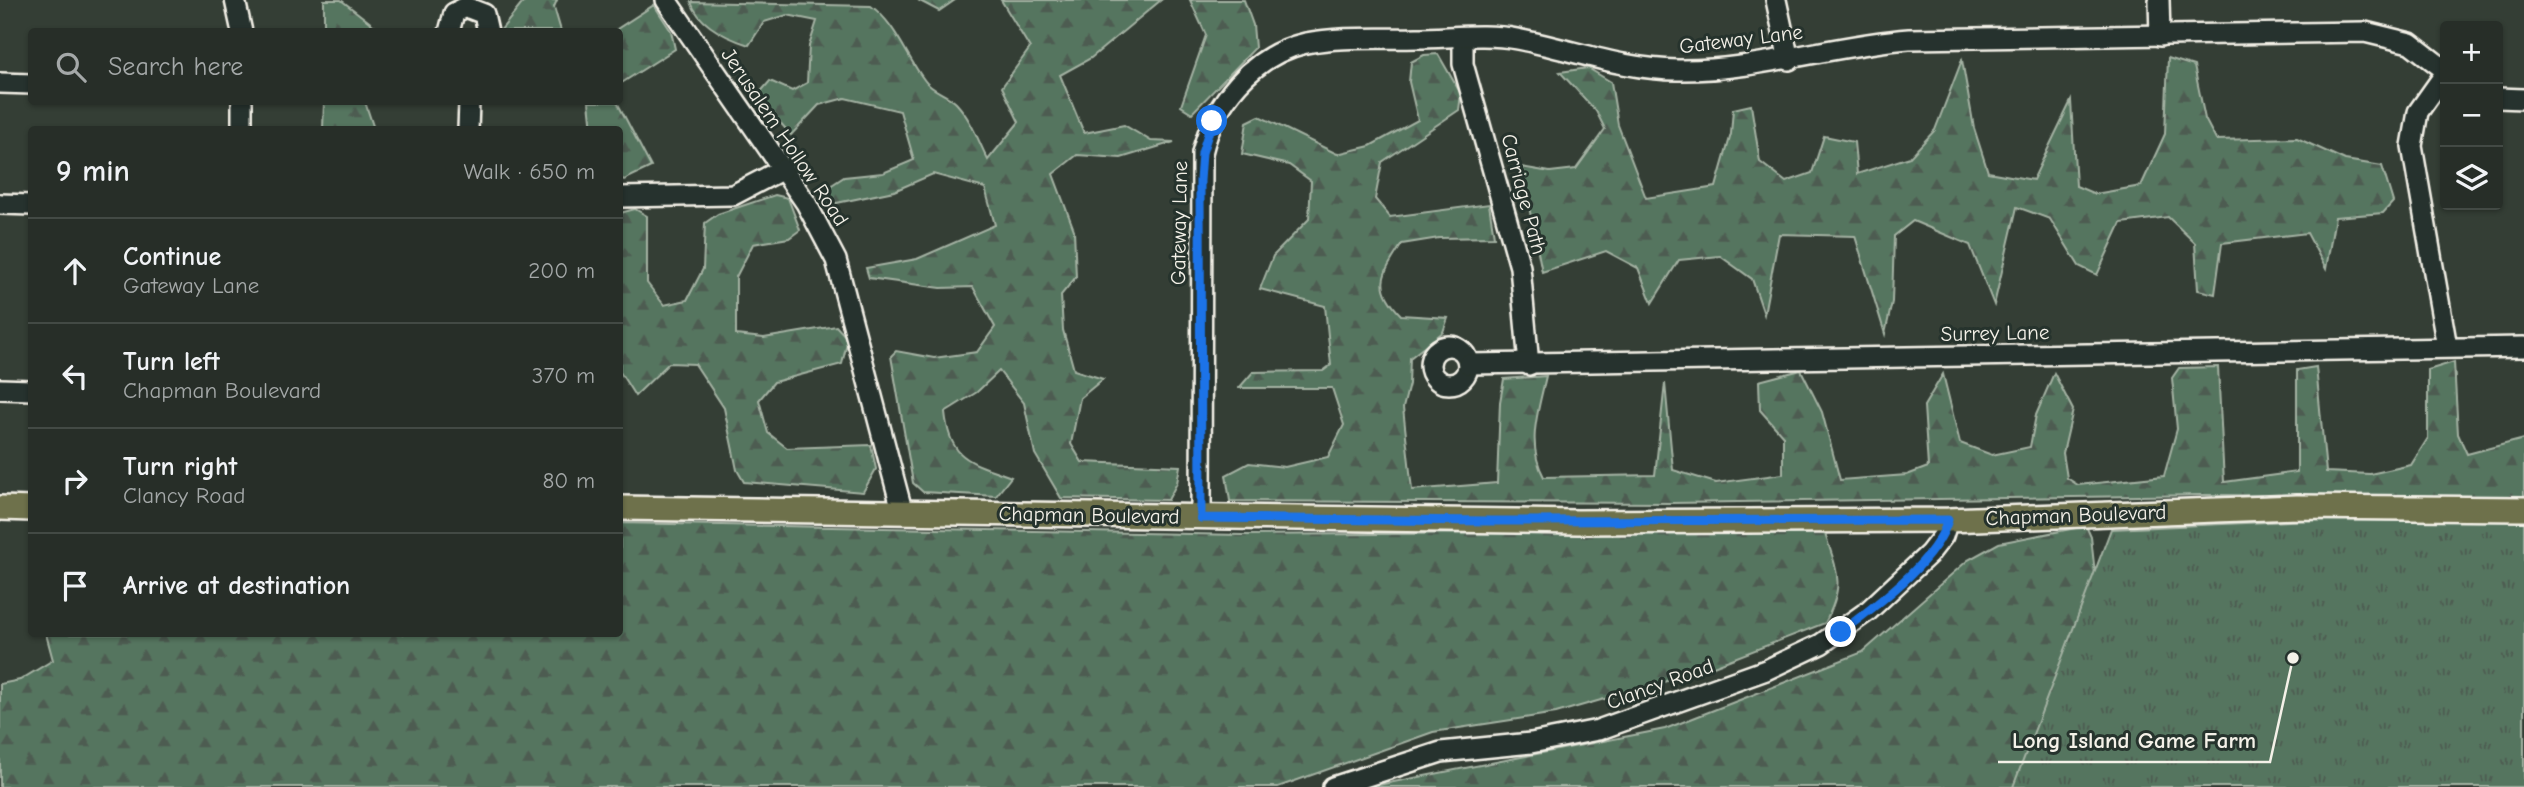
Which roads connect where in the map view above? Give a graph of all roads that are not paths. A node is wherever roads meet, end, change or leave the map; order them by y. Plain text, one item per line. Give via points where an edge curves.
1 (236, 0) edge
2 (666, 0) edge
3 (1776, 0) edge
4 (2159, 0) edge
5 (241, 28) edge
6 (450, 28) edge
7 (487, 28) edge
8 (2160, 36) junction
9 (1463, 38) junction
10 (1789, 60) junction
11 (2440, 68) edge
12 (2440, 79) edge
13 (0, 83) edge
14 (28, 83) edge
15 (2503, 98) edge
16 (2524, 99) edge
17 (242, 105) edge
18 (469, 105) edge
19 (242, 126) edge
20 (468, 126) edge
21 (783, 169) junction
22 (623, 197) edge
23 (0, 204) edge
24 (28, 205) edge
25 (2447, 347) junction
26 (2524, 347) edge
27 (1468, 364) dead end
28 (1529, 365) junction
29 (0, 389) edge
30 (28, 390) edge
31 (0, 495) edge
32 (28, 495) edge
33 (0, 508) edge
34 (623, 508) edge
35 (28, 509) edge
36 (2524, 509) edge
37 (902, 510) junction
38 (1201, 518) junction
39 (1976, 519) junction
40 (1948, 520) junction
41 (1929, 554) junction
42 (1333, 787) edge

1 - 5 street
2 - 21 street, Jerusalem Hollow Road
3 - 10 street
4 - 8 street
6 - 7 street via 454,13 466,7 484,14
8 - 10 street, Gateway Lane via 1875,41
8 - 11 street, Gateway Lane via 2365,32 2410,43
9 - 10 street, Gateway Lane via 1514,38 1623,64 1676,71
9 - 28 street, Carriage Path via 1463,64 1520,267
9 - 38 street, Gateway Lane via 1304,43 1266,61 1241,80 1212,121 1202,153 1200,181
12 - 25 street via 2418,112 2412,146
13 - 14 street
15 - 16 street
17 - 19 street
18 - 20 street
21 - 22 street via 733,195
21 - 37 street, Jerusalem Hollow Road via 840,267
23 - 24 street
25 - 26 street, Surrey Lane
25 - 28 street, Surrey Lane
27 - 28 street, Surrey Lane
29 - 30 street
31 - 32 main road
33 - 35 main road
34 - 37 main road, Chapman Boulevard
36 - 39 main road, Chapman Boulevard via 2297,508
37 - 38 main road, Chapman Boulevard
38 - 40 main road, Chapman Boulevard
39 - 40 main road, Chapman Boulevard
39 - 41 street via 1943,548
40 - 41 street, Clancy Road
41 - 42 street, Clancy Road via 1841,632 1755,674 1598,730 1531,743 1441,752

